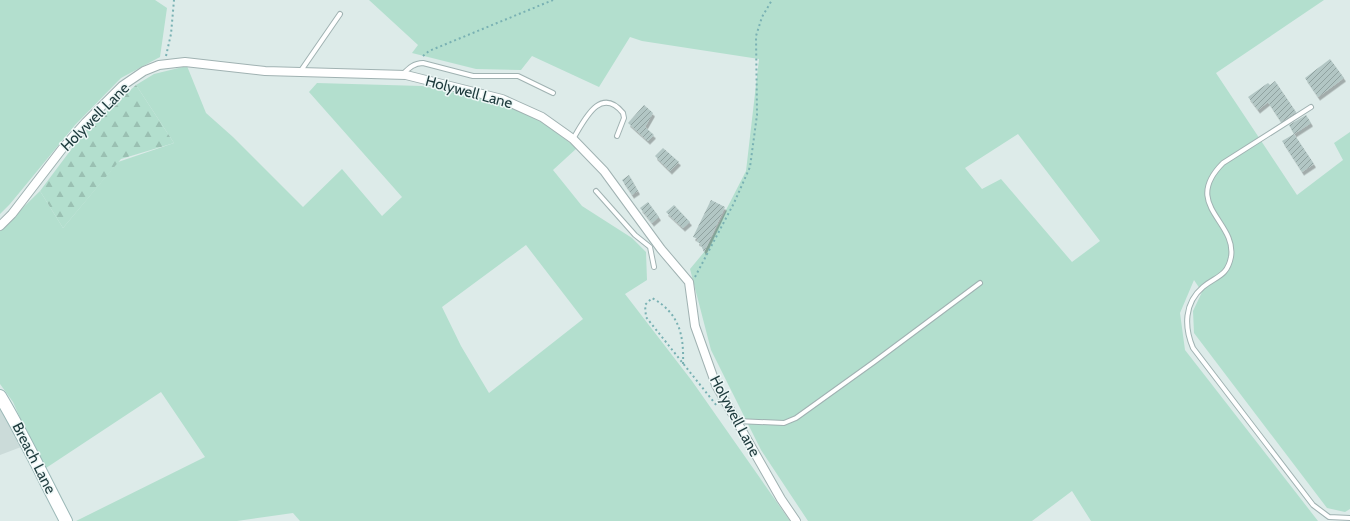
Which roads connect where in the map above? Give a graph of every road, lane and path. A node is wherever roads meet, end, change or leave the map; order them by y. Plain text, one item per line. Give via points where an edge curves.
1 (174, 0) edge
2 (553, 0) edge
3 (772, 0) edge
4 (340, 14) dead end
5 (159, 65) junction
6 (411, 66) junction
7 (300, 72) junction
8 (401, 75) junction
9 (553, 93) dead end
10 (1311, 107) dead end
11 (617, 136) dead end
12 (573, 139) junction
13 (596, 191) dead end
14 (644, 225) junction
15 (0, 226) edge
16 (643, 240) junction
17 (654, 267) dead end
18 (692, 281) dead end
19 (980, 283) dead end
20 (683, 364) junction
21 (0, 396) edge
22 (734, 417) junction
23 (1350, 518) edge
24 (66, 521) edge
25 (796, 521) edge

1 - 5 path via 168,53
2 - 6 path via 429,51
3 - 18 path via 762,17 756,36 757,115 750,167 734,203
4 - 7 lane
5 - 7 street, Holywell Lane via 185,62 265,71
5 - 15 street, Holywell Lane via 144,71 122,86 86,122
6 - 8 lane
6 - 9 lane via 422,63 474,76 518,76
7 - 8 street, Holywell Lane
8 - 12 street, Holywell Lane via 502,98 542,117
10 - 23 lane via 1223,163 1212,174 1208,186 1208,203 1231,244 1231,257 1222,276 1204,286 1195,295 1186,320 1187,331 1193,348 1313,505 1329,517
11 - 12 lane via 624,118 623,113 613,104 602,103 592,110
12 - 14 street, Holywell Lane via 604,171
13 - 16 lane via 635,235
14 - 16 lane
14 - 22 street, Holywell Lane via 689,282 695,326 716,385
16 - 17 lane via 650,247
19 - 22 lane via 796,418 784,423
20 - 20 path via 646,317 645,305 652,298 662,304 678,322 684,346
20 - 22 path via 725,416
21 - 24 street, Breach Lane
22 - 25 street, Holywell Lane

